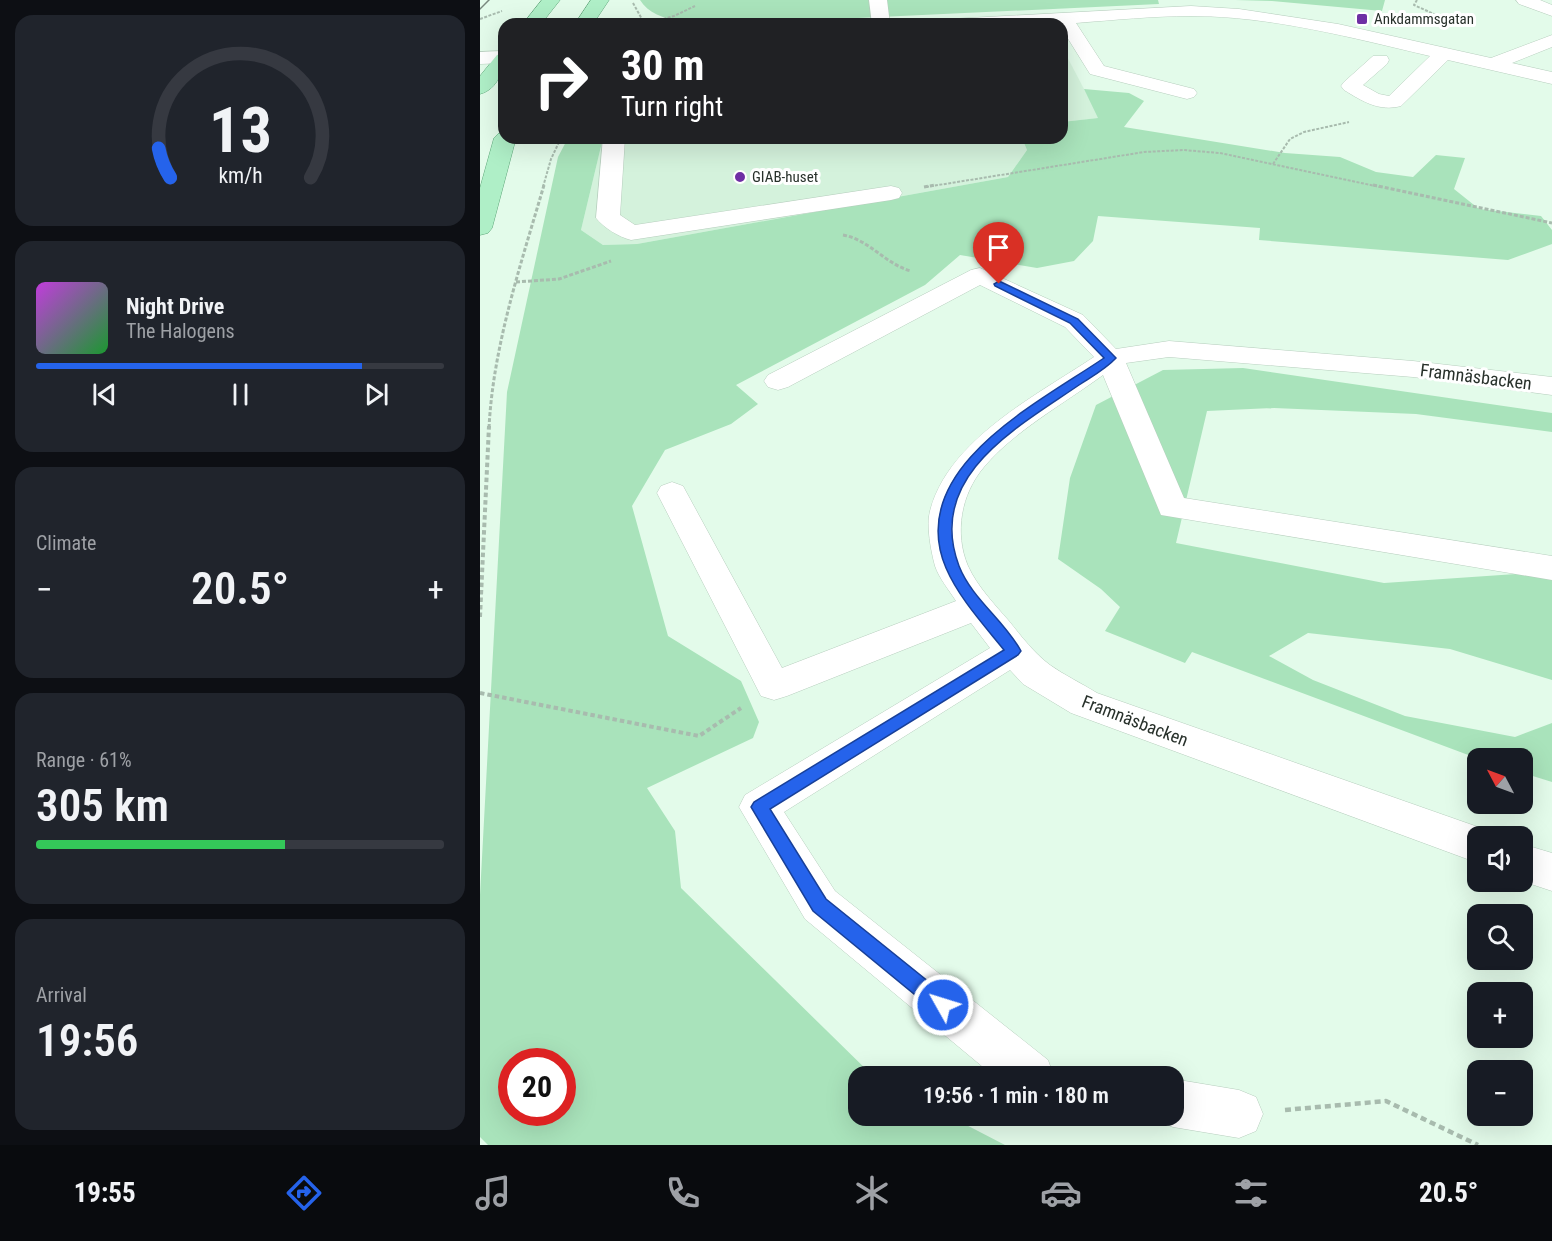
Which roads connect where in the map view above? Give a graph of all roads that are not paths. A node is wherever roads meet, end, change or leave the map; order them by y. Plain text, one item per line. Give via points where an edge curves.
1 (551, 0) edge
2 (600, 0) edge
3 (878, 0) edge
4 (1271, 0) edge
5 (1525, 0) edge
6 (1552, 11) edge
7 (1257, 16) junction
8 (537, 18) edge
9 (588, 18) edge
10 (880, 18) edge
11 (1068, 19) edge
12 (1068, 24) edge
13 (1552, 40) edge
14 (1444, 53) junction
15 (480, 58) edge
16 (498, 58) edge
17 (1380, 60) dead end
18 (1493, 64) junction
19 (498, 66) edge
20 (1552, 78) edge
21 (480, 88) edge
22 (1187, 93) dead end
23 (503, 144) edge
24 (614, 144) edge
25 (891, 192) road end
26 (480, 228) edge
27 (1110, 358) junction
28 (778, 381) dead end
29 (1552, 386) edge
30 (672, 493) dead end
31 (1552, 568) edge
32 (977, 607) junction
33 (1013, 651) junction
34 (1467, 841) edge
35 (1533, 866) edge
36 (1552, 872) edge
37 (1018, 1066) edge
38 (1184, 1105) edge
39 (1239, 1114) road end

1 - 8 main road
2 - 9 main road
3 - 10 street
4 - 7 street
5 - 6 street
7 - 11 street via 1191,11
7 - 14 street
12 - 22 street via 1097,70
13 - 18 street
14 - 17 street via 1394,102 1374,100 1351,86
14 - 18 street
15 - 16 street
18 - 20 street
19 - 21 main road
23 - 26 main road
24 - 25 street via 608,218 630,233
27 - 28 street via 1074,321 980,275
27 - 29 street, Framnäsbacken via 1169,349 1413,369
27 - 31 street via 1172,507
27 - 32 street, Framnäsbacken via 1004,432 974,460 954,488 945,513 945,536 952,567
30 - 32 street via 774,686
32 - 33 street, Framnäsbacken
33 - 34 street, Framnäsbacken via 1036,674 1084,703
33 - 37 street via 759,807 820,905
35 - 36 street
38 - 39 street

